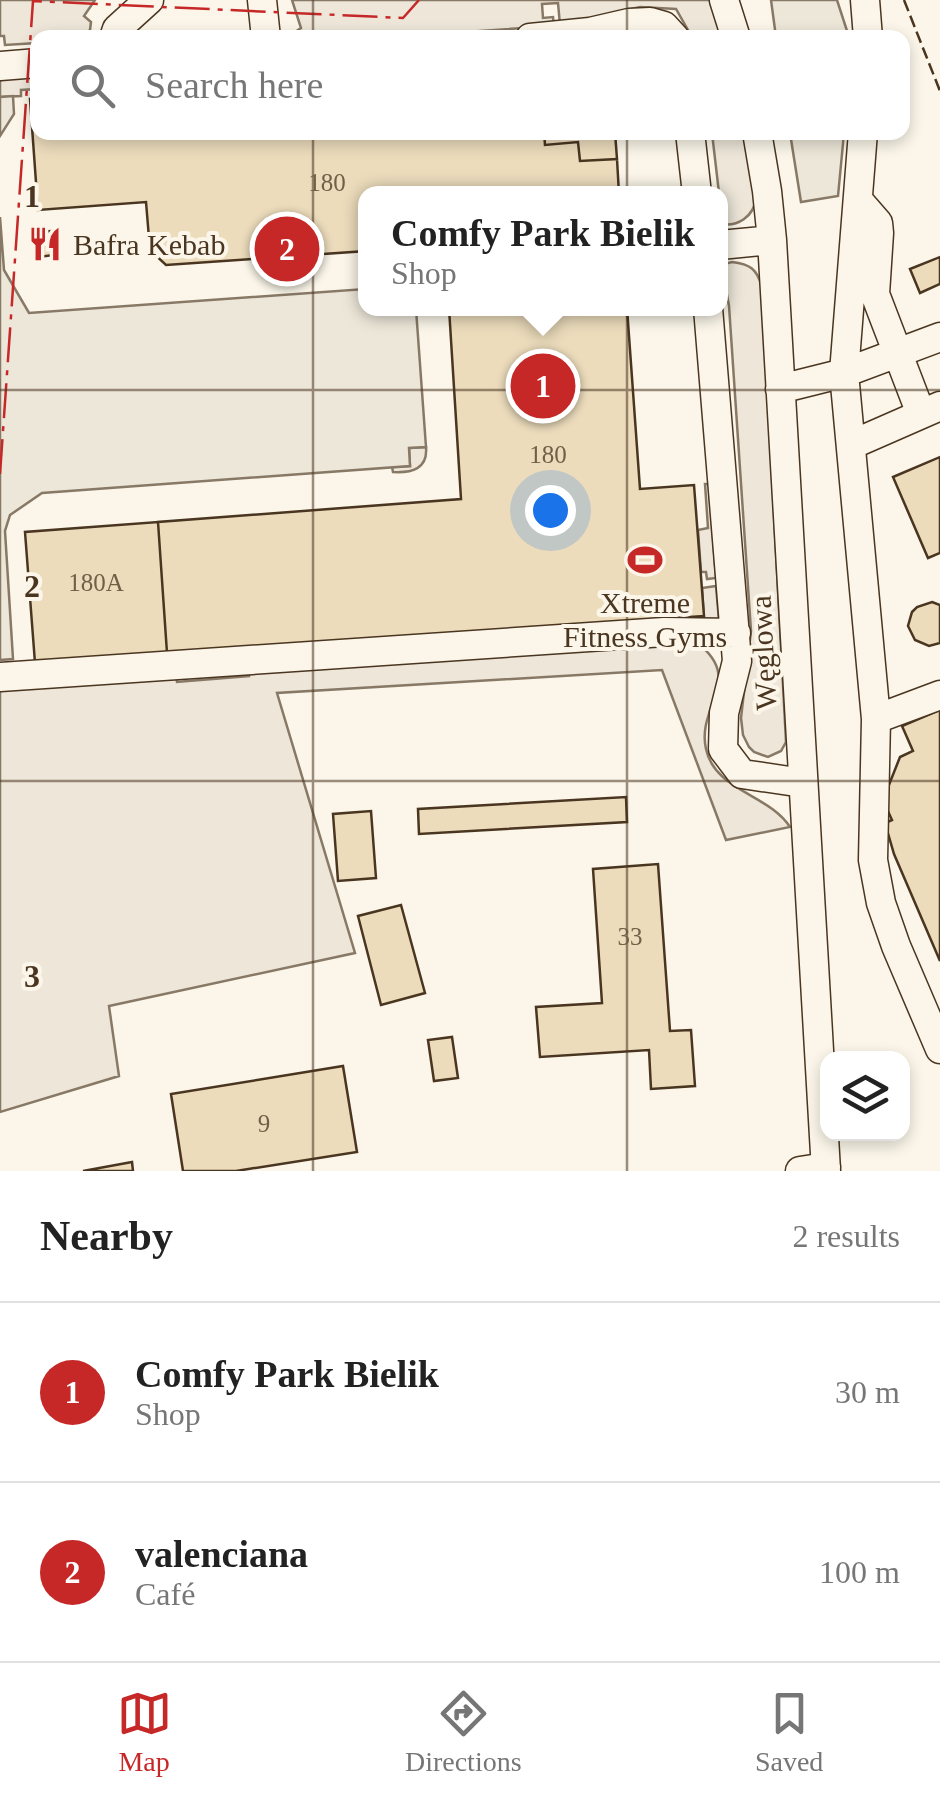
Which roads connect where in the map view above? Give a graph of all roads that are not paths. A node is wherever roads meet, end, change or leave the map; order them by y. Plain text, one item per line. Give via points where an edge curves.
1 (149, 0) edge
2 (262, 0) edge
3 (724, 0) edge
4 (865, 0) edge
5 (117, 30) edge
6 (265, 30) edge
7 (599, 30) edge
8 (668, 30) edge
9 (733, 30) edge
10 (867, 30) edge
11 (30, 64) edge
12 (0, 66) edge
13 (691, 140) edge
14 (758, 140) edge
15 (862, 140) edge
16 (696, 186) edge
17 (858, 200) junction
18 (772, 240) junction
19 (728, 244) edge
20 (709, 316) edge
21 (940, 337) edge
22 (897, 352) junction
23 (844, 373) junction
24 (780, 389) junction
25 (930, 410) edge
26 (851, 445) junction
27 (736, 633) junction
28 (0, 677) edge
29 (940, 695) edge
30 (876, 719) junction
31 (803, 784) junction
32 (940, 1049) edge
33 (817, 1170) edge

1 - 5 street
2 - 6 street
3 - 9 street
4 - 10 street
7 - 8 street via 650,22
11 - 12 street
13 - 16 street
14 - 18 street, Węglowa
15 - 17 street
17 - 22 street via 878,223 875,294
17 - 23 street
18 - 19 street
18 - 24 street, Węglowa
20 - 27 street
21 - 22 street
22 - 23 street
22 - 25 street
23 - 24 street
23 - 26 street
24 - 31 street, Węglowa
25 - 26 street
26 - 30 street
27 - 28 street via 664,632
27 - 31 street via 723,750 742,774
29 - 30 street
30 - 32 street via 873,860 881,903
31 - 33 street, Węglowa

